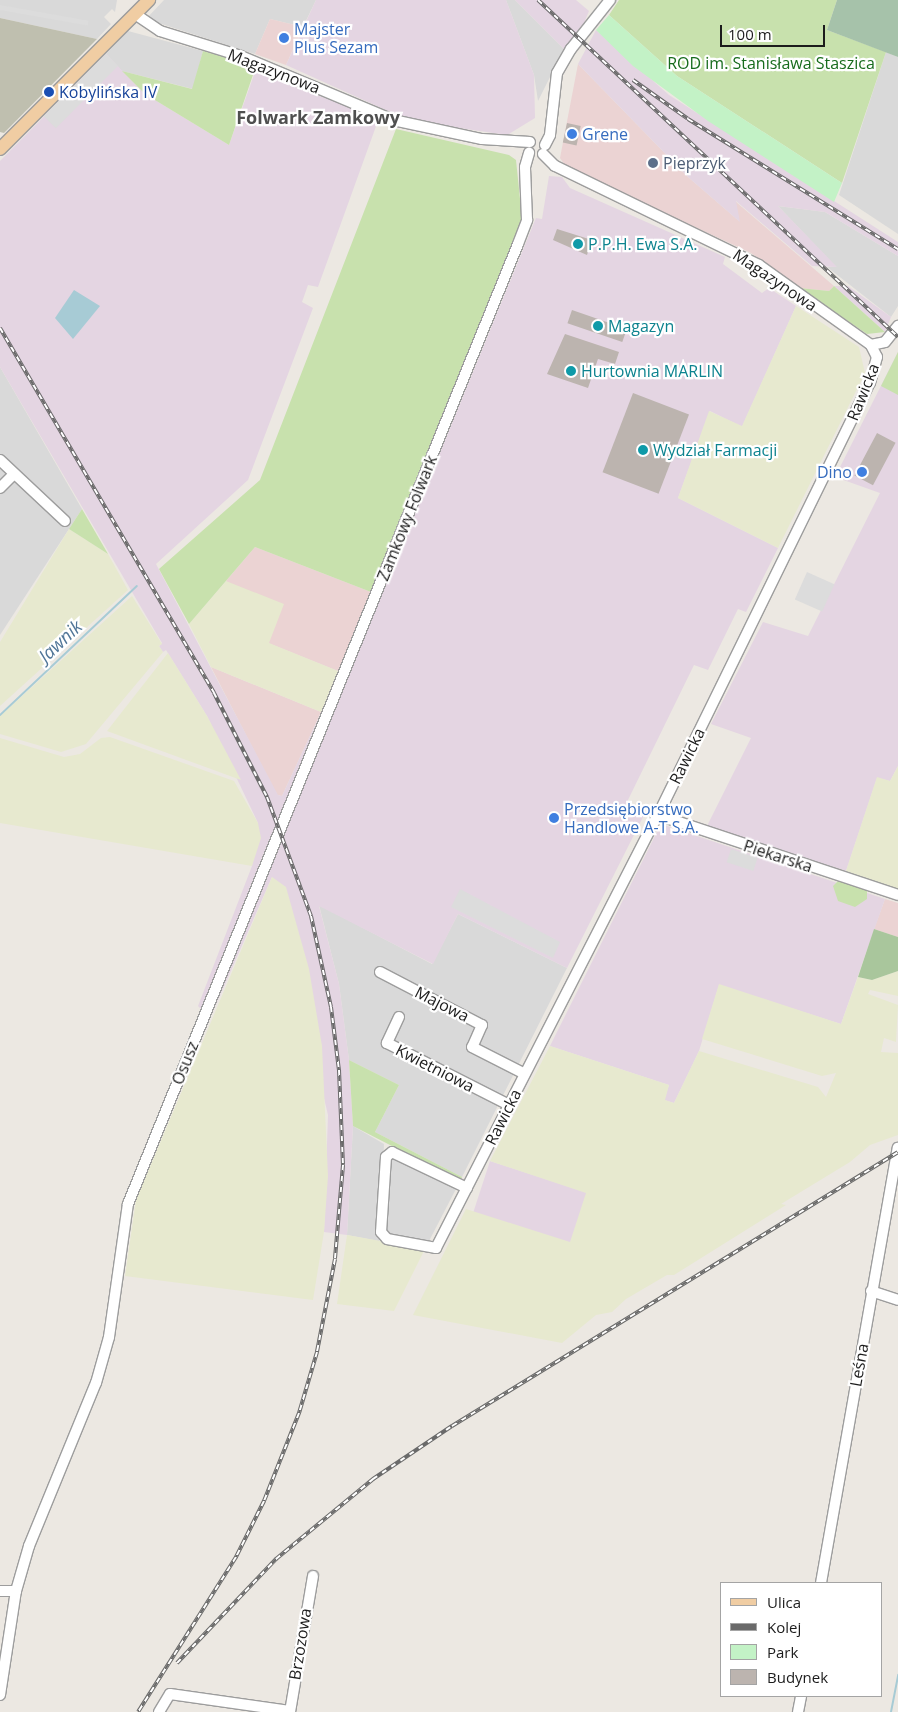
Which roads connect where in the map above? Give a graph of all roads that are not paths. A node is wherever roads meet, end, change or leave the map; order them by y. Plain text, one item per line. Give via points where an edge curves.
1 (149, 0) edge
2 (610, 0) edge
3 (135, 14) junction
4 (0, 149) edge
5 (536, 149) junction
6 (898, 326) edge
7 (871, 345) junction
8 (0, 460) edge
9 (13, 476) junction
10 (0, 488) edge
11 (65, 521) dead end
12 (658, 815) junction
13 (272, 850) joint
14 (898, 895) edge
15 (380, 972) dead end
16 (399, 1017) dead end
17 (525, 1074) junction
18 (509, 1105) junction
19 (898, 1148) edge
20 (467, 1188) junction
21 (871, 1291) junction
22 (898, 1300) edge
23 (313, 1576) dead end
24 (821, 1582) edge
25 (0, 1591) edge
26 (16, 1591) junction
27 (0, 1695) edge
28 (801, 1697) edge
29 (290, 1711) edge
30 (159, 1712) edge
31 (798, 1712) edge

1 - 3 main road
2 - 5 street, Zamkowy Folwark via 559,68 551,124
3 - 4 main road
3 - 5 street, Magazynowa via 160,32 241,56 393,120
5 - 7 street, Magazynowa via 555,166 759,265
5 - 13 street, Zamkowy Folwark via 525,182 527,220 518,244
6 - 7 street, Rawicka via 885,342
7 - 12 street, Rawicka via 877,357 870,383
8 - 9 street
9 - 10 street
9 - 11 street
12 - 14 street, Piekarska
12 - 17 street, Rawicka
13 - 26 street, Osusz via 128,1204 112,1326 99,1374 29,1546
15 - 17 street, Majowa via 482,1025 472,1047
16 - 18 street, Kwietniowa via 387,1043
17 - 18 street, Rawicka
18 - 20 street, Rawicka
19 - 21 street, Leśna
20 - 20 street, Rawicka via 436,1248 387,1239 382,1232 386,1157 392,1152
21 - 22 street
21 - 24 street, Leśna
23 - 29 street, Brzozowa
25 - 26 street
26 - 27 street, Osusz
28 - 31 street
29 - 30 street via 170,1694

